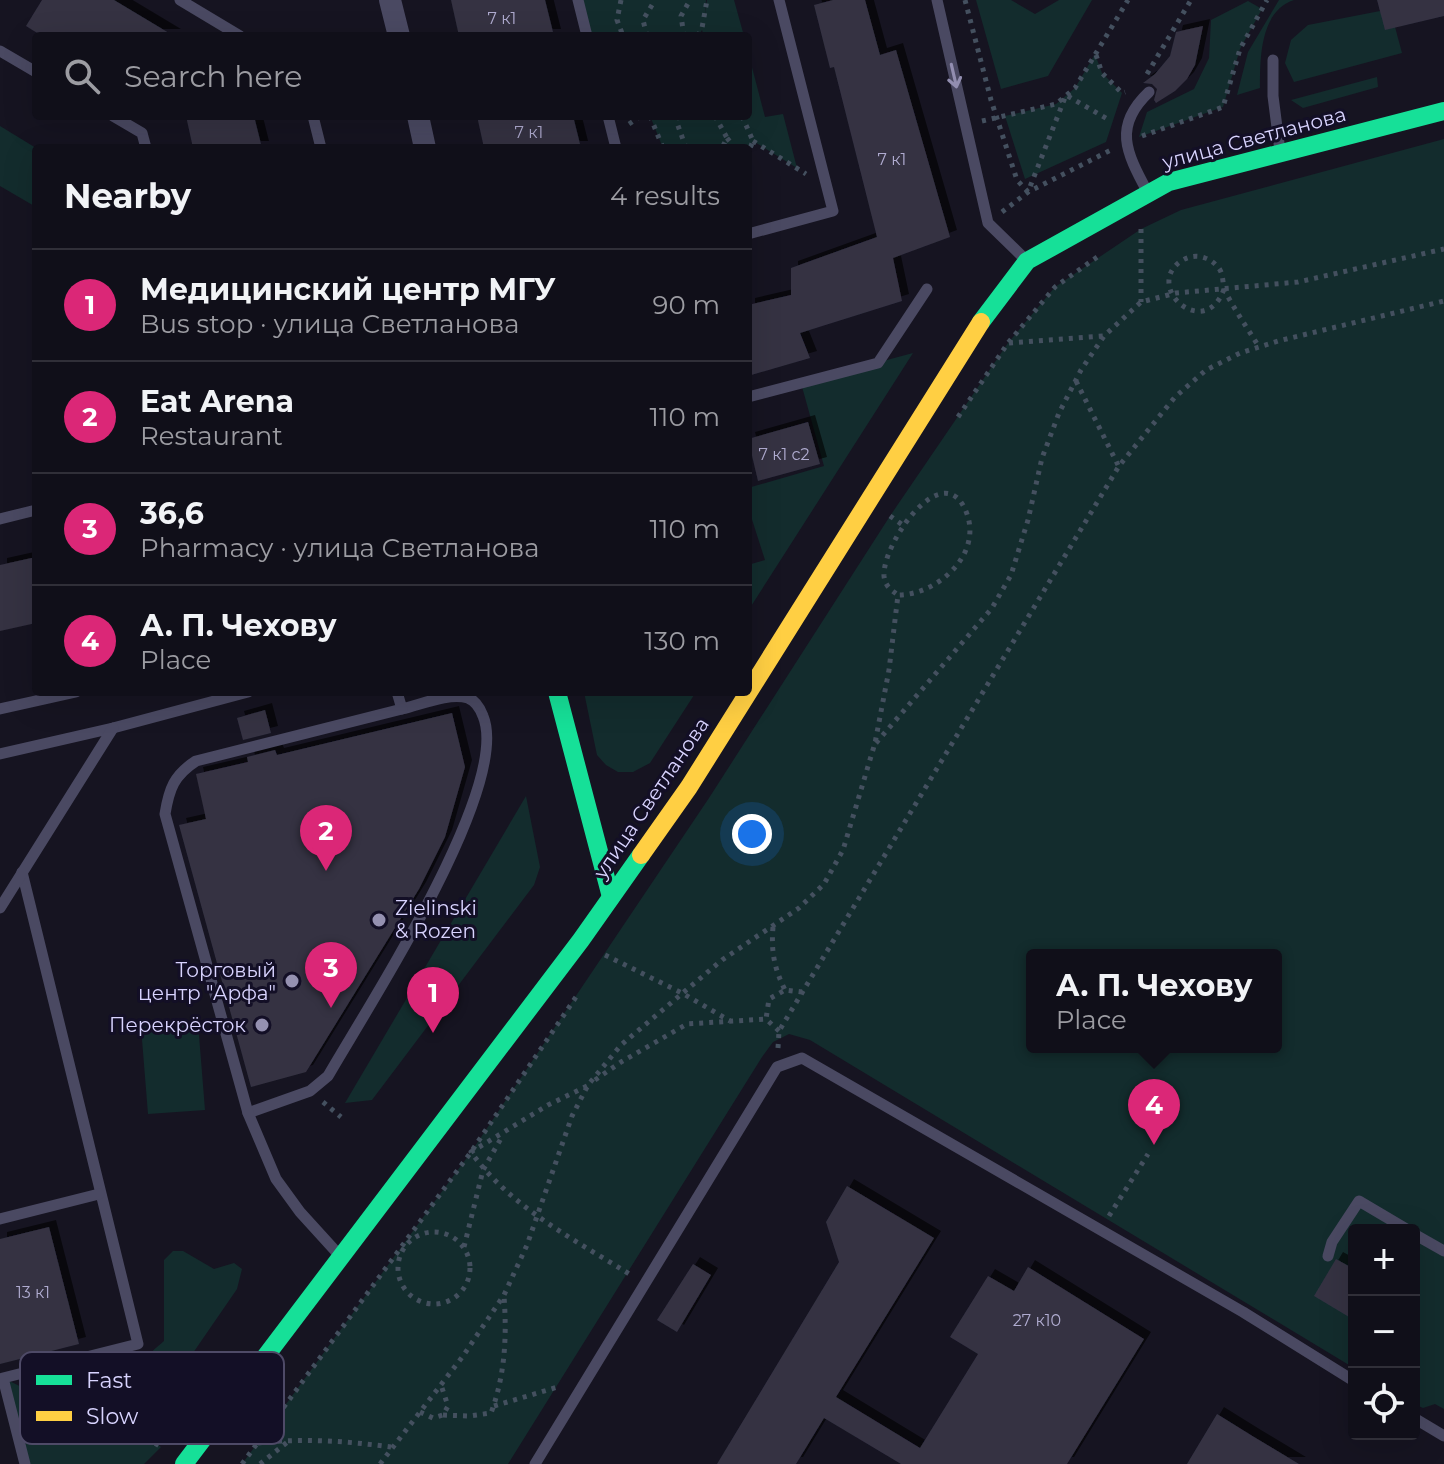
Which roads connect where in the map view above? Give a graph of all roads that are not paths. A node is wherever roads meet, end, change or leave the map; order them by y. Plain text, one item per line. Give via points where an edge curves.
1 (180, 0) edge
2 (390, 0) edge
3 (578, 0) edge
4 (779, 0) edge
5 (937, 0) edge
6 (233, 32) edge
7 (398, 32) edge
8 (586, 32) edge
9 (0, 51) edge
10 (1273, 60) dead end
11 (32, 70) edge
12 (1145, 88) road end
13 (1444, 111) edge
14 (120, 120) edge
15 (314, 120) edge
16 (419, 120) edge
17 (609, 120) edge
18 (145, 144) edge
19 (320, 144) edge
20 (424, 144) edge
21 (615, 144) edge
22 (1280, 152) junction
23 (1149, 194) junction
24 (752, 233) edge
25 (1027, 261) junction
26 (927, 289) dead end
27 (752, 396) edge
28 (32, 511) edge
29 (0, 519) edge
30 (752, 687) edge
31 (58, 696) edge
32 (233, 696) edge
33 (398, 696) edge
34 (558, 696) edge
35 (746, 696) edge
36 (0, 709) edge
37 (402, 709) junction
38 (113, 728) junction
39 (0, 754) edge
40 (22, 872) junction
41 (611, 897) junction
42 (0, 908) edge
43 (248, 1113) junction
44 (99, 1194) junction
45 (0, 1219) edge
46 (1398, 1224) edge
47 (1420, 1237) edge
48 (1444, 1251) edge
49 (1328, 1256) dead end
50 (341, 1258) junction
51 (106, 1352) edge
52 (269, 1352) edge
53 (20, 1374) edge
54 (1348, 1377) edge
55 (1420, 1422) edge
56 (1444, 1436) edge
57 (199, 1444) edge
58 (25, 1464) edge
59 (184, 1464) edge
60 (535, 1464) edge

1 - 6 lane
2 - 7 street
3 - 8 lane
4 - 24 lane via 833,211
5 -> 25 lane via 988,223
9 - 11 lane
10 - 22 lane
12 - 23 lane via 1129,118 1125,142
13 - 22 street, улица Светланова
14 - 18 lane via 142,133
15 - 19 lane
16 - 20 street
17 - 21 lane
22 - 23 street, улица Светланова via 1169,182
23 - 25 street, улица Светланова
25 - 30 street, улица Светланова via 980,324
26 - 27 lane via 878,363
28 - 29 lane
31 - 36 lane
32 - 38 lane
33 - 37 lane
34 - 41 street
35 - 41 street, улица Светланова
37 - 43 lane via 468,698 485,719 489,747 461,838 328,1076 310,1091
37 - 43 lane via 196,761 168,790 165,814
38 - 39 lane
38 - 40 lane
40 - 42 lane
40 - 44 lane
41 - 50 street, улица Светланова
43 - 50 lane via 276,1179
44 - 45 lane
44 - 51 lane via 138,1344
46 - 49 lane via 1359,1201
47 - 48 lane
50 - 52 street, улица Светланова
53 - 58 lane via 3,1378
54 - 60 lane via 802,1058 777,1067
55 - 56 lane
57 - 59 street, улица Светланова

